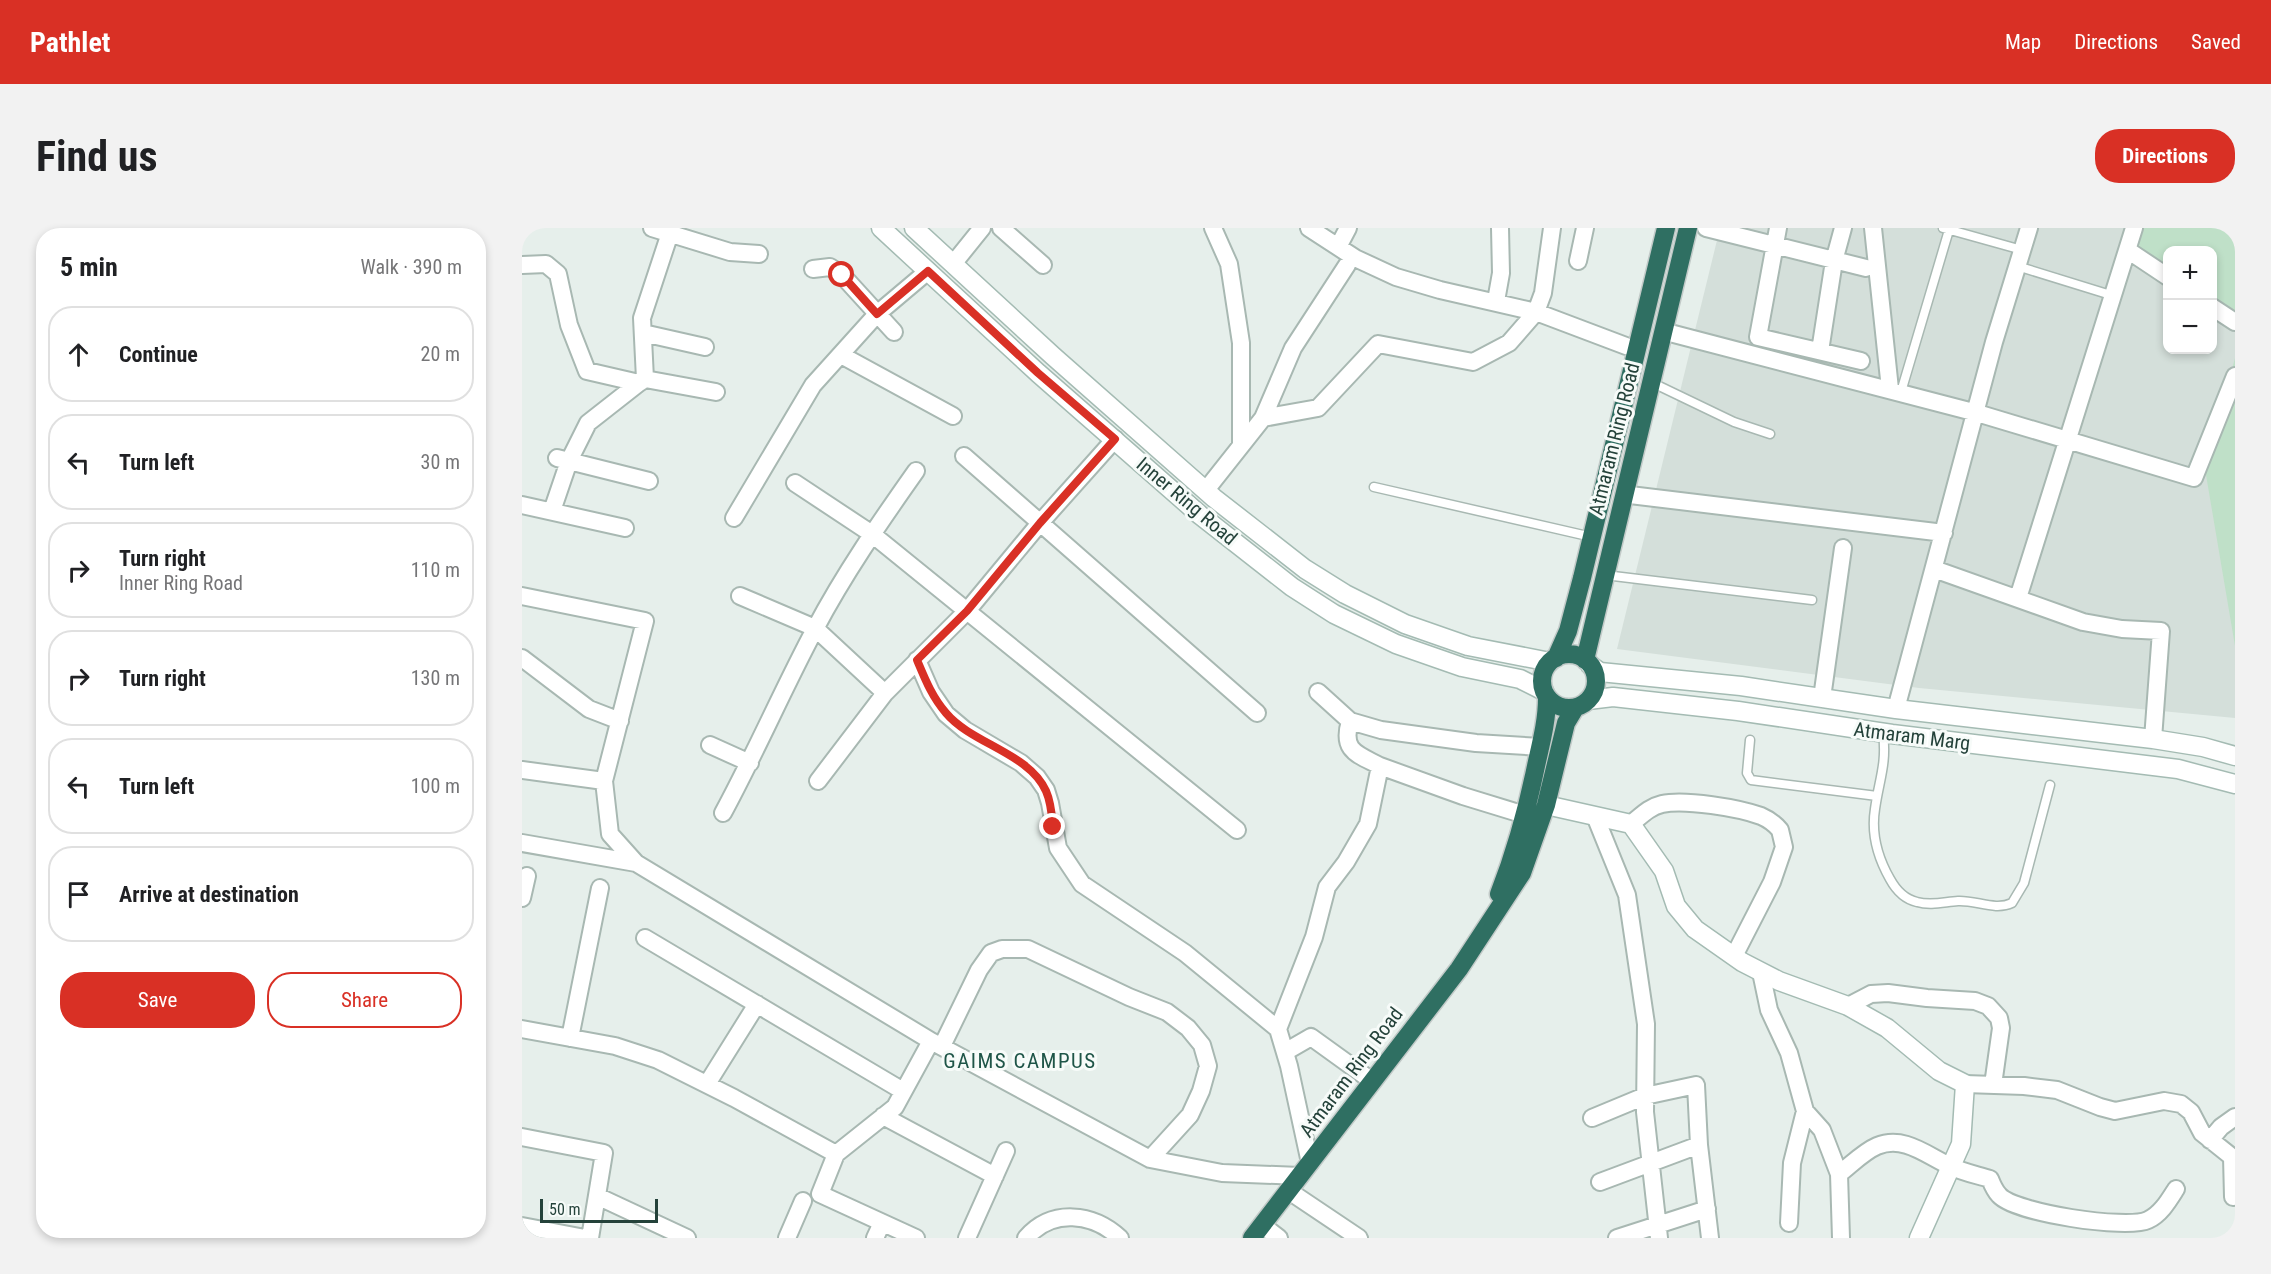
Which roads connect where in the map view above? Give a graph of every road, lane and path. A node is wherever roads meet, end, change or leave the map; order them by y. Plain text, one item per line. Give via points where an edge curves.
1 (652, 228) edge
2 (881, 228) edge
3 (914, 228) edge
4 (982, 228) edge
5 (1001, 228) edge
6 (1213, 228) edge
7 (1309, 228) edge
8 (1348, 228) edge
9 (1500, 228) edge
10 (1552, 228) edge
11 (1585, 228) edge
12 (1666, 228) edge
13 (1688, 228) edge
14 (1706, 228) edge
15 (1778, 228) edge
16 (1843, 228) edge
17 (1873, 228) edge
18 (2029, 228) edge
19 (2134, 228) edge
20 (1946, 229) edge
21 (670, 233) junction
22 (1774, 246) junction
23 (1338, 247) junction
24 (2129, 251) junction
25 (759, 254) dead end
26 (2020, 258) junction
27 (1578, 261) dead end
28 (1834, 261) junction
29 (953, 264) junction
30 (522, 265) edge
31 (1043, 265) dead end
32 (1347, 265) dead end
33 (1866, 268) dead end
34 (813, 269) dead end
35 (928, 271) junction
36 (2163, 274) edge
37 (2114, 296) junction
38 (1496, 301) junction
39 (2217, 310) edge
40 (1536, 312) junction
41 (877, 314) junction
42 (2235, 322) edge
43 (894, 332) dead end
44 (643, 333) junction
45 (1670, 333) dead end
46 (1626, 346) dead end
47 (705, 347) dead end
48 (1820, 351) junction
49 (841, 355) junction
50 (1861, 361) dead end
51 (2235, 376) edge
52 (642, 381) junction
53 (1657, 385) dead end
54 (1895, 391) junction
55 (716, 392) dead end
56 (1977, 413) junction
57 (953, 416) dead end
58 (1263, 418) junction
59 (1770, 434) dead end
60 (1115, 439) junction
61 (2067, 441) junction
62 (1241, 445) junction
63 (964, 456) dead end
64 (563, 460) junction
65 (916, 471) dead end
66 (649, 481) dead end
67 (795, 483) dead end
68 (1374, 487) dead end
69 (1206, 490) junction
70 (1630, 495) dead end
71 (522, 505) edge
72 (552, 512) junction
73 (734, 518) dead end
74 (1040, 523) junction
75 (625, 528) dead end
76 (1944, 533) junction
77 (872, 534) junction
78 (1592, 537) junction
79 (1843, 548) dead end
80 (1934, 569) junction
81 (1604, 575) junction
82 (522, 596) edge
83 (740, 596) dead end
84 (2018, 598) junction
85 (1812, 600) dead end
86 (967, 611) junction
87 (815, 628) junction
88 (522, 659) edge
89 (917, 660) junction
90 (1553, 660) junction
91 (1588, 663) junction
92 (1318, 692) dead end
93 (885, 693) junction
94 (1546, 695) junction
95 (1822, 698) junction
96 (1581, 704) junction
97 (1896, 708) junction
98 (1257, 713) dead end
99 (620, 721) junction
100 (1350, 721) junction
101 (1883, 733) junction
102 (2153, 739) junction
103 (1750, 740) dead end
104 (710, 745) dead end
105 (1540, 747) junction
106 (2235, 756) edge
107 (750, 763) junction
108 (1380, 766) junction
109 (522, 770) edge
110 (604, 781) junction
111 (818, 781) dead end
112 (2235, 784) edge
113 (2050, 785) dead end
114 (1877, 796) junction
115 (1555, 807) dead end
116 (723, 813) dead end
117 (1525, 815) junction
118 (1595, 816) junction
119 (1631, 824) junction
120 (1237, 830) dead end
121 (522, 843) edge
122 (636, 863) junction
123 (527, 876) dead end
124 (600, 888) dead end
125 (522, 898) edge
126 (1483, 932) junction
127 (645, 938) dead end
128 (1734, 956) junction
129 (1761, 972) junction
130 (757, 1004) junction
131 (1848, 1006) junction
132 (522, 1029) edge
133 (1278, 1029) junction
134 (570, 1038) junction
135 (936, 1044) junction
136 (1285, 1052) junction
137 (1372, 1081) junction
138 (707, 1084) junction
139 (1965, 1084) junction
140 (1993, 1084) junction
141 (903, 1091) junction
142 (1645, 1096) junction
143 (1805, 1111) junction
144 (883, 1116) junction
145 (2235, 1117) edge
146 (1592, 1118) dead end
147 (522, 1137) edge
148 (2210, 1140) junction
149 (1699, 1145) junction
150 (1006, 1151) dead end
151 (836, 1154) junction
152 (1150, 1158) junction
153 (1651, 1164) junction
154 (1951, 1167) junction
155 (1305, 1170) junction
156 (2234, 1172) edge
157 (1839, 1174) junction
158 (995, 1176) junction
159 (1600, 1182) dead end
160 (2176, 1189) dead end
161 (1289, 1191) junction
162 (597, 1196) junction
163 (2233, 1197) dead end
164 (804, 1201) dead end
165 (1707, 1209) junction
166 (882, 1223) junction
167 (1789, 1223) dead end
168 (522, 1226) edge
169 (1257, 1232) edge
170 (1659, 1232) edge
171 (585, 1238) edge
172 (590, 1238) edge
173 (687, 1238) edge
174 (787, 1238) edge
175 (875, 1238) edge
176 (916, 1238) edge
177 (967, 1238) edge
178 (1026, 1238) edge
179 (1120, 1238) edge
180 (1279, 1238) edge
181 (1359, 1238) edge
182 (1617, 1238) edge
183 (1710, 1238) edge
184 (1840, 1238) edge
185 (1919, 1238) edge

1 - 21 street
2 - 35 main road, Inner Ring Road
3 - 29 main road, Inner Ring Road
4 - 29 street
5 - 31 street
6 - 62 street via 1229,264 1241,343
7 - 23 street
8 - 23 street
9 - 38 street via 1501,273
10 - 40 street
11 - 27 street
12 - 78 highway, Atmaram Ring Road
13 - 81 highway, Atmaram Ring Road
14 - 22 street
15 - 22 street
16 - 28 street
17 - 54 street
18 - 26 street
19 - 24 street
20 - 26 lane
20 - 54 lane
21 - 25 street via 730,252
21 - 44 street via 642,318
22 - 28 street
22 - 48 street via 1758,337
23 - 38 street via 1396,277
24 - 36 street
24 - 37 street
26 - 37 lane
26 - 56 street
28 - 33 street
28 - 48 street
29 - 69 main road, Inner Ring Road
30 - 52 street via 546,264 558,274 569,325 588,371
32 - 58 street via 1293,348
34 - 41 street via 830,267 842,275
35 - 41 street
35 - 60 main road, Inner Ring Road
37 - 61 street
38 - 40 street
39 - 42 street
40 - 46 street
40 - 58 street via 1509,343 1473,362 1378,344 1318,408
41 - 43 street
41 - 49 street
44 - 47 street
44 - 52 street
45 - 54 street
48 - 50 street
49 - 57 street
49 - 73 street via 813,385
51 - 61 street via 2194,478
52 - 55 street
52 - 64 street via 588,423
53 - 59 lane via 1734,422
54 - 56 street
56 - 61 street
56 - 76 street
58 - 62 street
60 - 74 street
60 - 94 main road, Inner Ring Road via 1209,522 1292,587 1334,614 1396,644 1462,667 1521,679
61 - 84 street
62 - 69 street
63 - 74 street
64 - 66 street
64 - 72 street
65 - 77 street
67 - 77 street
68 - 78 lane
69 - 90 main road, Inner Ring Road via 1305,569 1405,624 1468,646
70 - 76 street
71 - 72 street
72 - 75 street
74 - 86 street
74 - 98 street
76 - 80 street
77 - 86 street
77 - 87 street
78 - 90 highway, Atmaram Ring Road via 1568,631
79 - 95 street
80 - 84 street
80 - 97 street
81 - 85 lane
81 - 91 highway, Atmaram Ring Road
82 - 99 street via 645,621
83 - 87 street
84 - 102 street via 2083,622 2161,630
86 - 89 street
86 - 120 street
87 - 93 street
87 - 107 street
88 - 99 street via 589,709
89 - 93 street
89 - 133 street via 946,714 1037,777 1050,803 1058,849 1082,884 1185,953
90 - 91 highway via 1571,655
90 - 94 highway via 1543,676
91 - 95 main road, Atmaram Marg via 1600,672
91 - 96 highway via 1594,672 1595,687
92 - 100 street
93 - 111 street
94 - 96 highway via 1560,707
94 - 105 highway, Atmaram Ring Road via 1547,716
95 - 97 main road, Atmaram Marg
96 - 101 main road, Atmaram Marg via 1613,697
96 - 126 highway, Atmaram Ring Road via 1566,723 1546,805 1522,873
97 - 102 main road, Atmaram Marg
99 - 110 street
100 - 105 street via 1393,732
100 - 108 street via 1346,735 1351,749
101 - 112 main road, Atmaram Marg via 2178,769
101 - 114 lane via 1886,753
102 - 106 main road, Atmaram Marg
103 - 114 lane via 1750,780
104 - 107 street
105 - 117 highway, Atmaram Ring Road
107 - 116 street
108 - 117 street
108 - 133 street via 1368,824 1328,888 1314,937
109 - 110 street
110 - 122 street via 610,834
113 - 114 lane via 2022,889 2012,903 1999,907 1972,901 1916,902 1894,888 1877,850
115 - 118 main road
117 - 126 highway, Atmaram Ring Road via 1510,866
118 - 119 main road
118 - 142 street via 1627,895 1646,1024
119 - 128 main road via 1664,871 1676,906 1695,928
119 - 128 street via 1649,809 1686,803 1761,816 1780,830 1784,847 1772,882
121 - 122 street
122 - 135 street
123 - 125 street
124 - 134 street
126 - 137 highway, Atmaram Ring Road
127 - 130 street
128 - 129 main road
129 - 131 main road
129 - 143 street via 1769,1010 1789,1053
130 - 138 street
130 - 141 street
131 - 139 main road via 1887,1028 1939,1071
131 - 140 street via 1872,994 1888,993 1976,1001 1988,1006 1999,1018 2001,1028
132 - 134 street
133 - 136 street
134 - 138 street via 615,1046 658,1060
135 - 141 street
135 - 152 street
135 - 152 street via 979,970 991,953 1002,949 1028,949 1167,1012 1202,1045 1208,1066 1190,1115
136 - 137 street via 1311,1037
136 - 155 street
137 - 155 highway, Atmaram Ring Road
138 - 151 street
139 - 140 street
139 - 154 main road via 1961,1144
140 - 148 street via 2057,1090 2115,1111 2164,1101 2181,1104
141 - 144 street via 895,1107
142 - 146 street
142 - 149 street via 1695,1085
142 - 153 street
143 - 157 street via 1822,1130
143 - 167 street via 1792,1163
144 - 151 street
144 - 158 street
145 - 148 street
147 - 162 street via 604,1153
148 - 156 street via 2232,1157
149 - 153 street
149 - 165 street
150 - 158 street
151 - 166 street via 820,1194
152 - 155 street via 1222,1173
153 - 159 street
153 - 170 street
154 - 157 street via 1911,1146 1889,1142 1875,1147
154 - 160 street via 1990,1179 1999,1197 2025,1209 2085,1220 2146,1221 2155,1216
154 - 185 main road
155 - 161 highway, Atmaram Ring Road
156 - 163 street
157 - 184 street
158 - 177 street
161 - 169 highway, Atmaram Ring Road
161 - 181 street
162 - 172 street
162 - 173 street
164 - 174 street
165 - 170 street
165 - 183 street
166 - 175 street
166 - 176 street
168 - 171 street
169 - 180 street
170 - 182 street
178 - 179 street via 1051,1220 1070,1216 1095,1220

